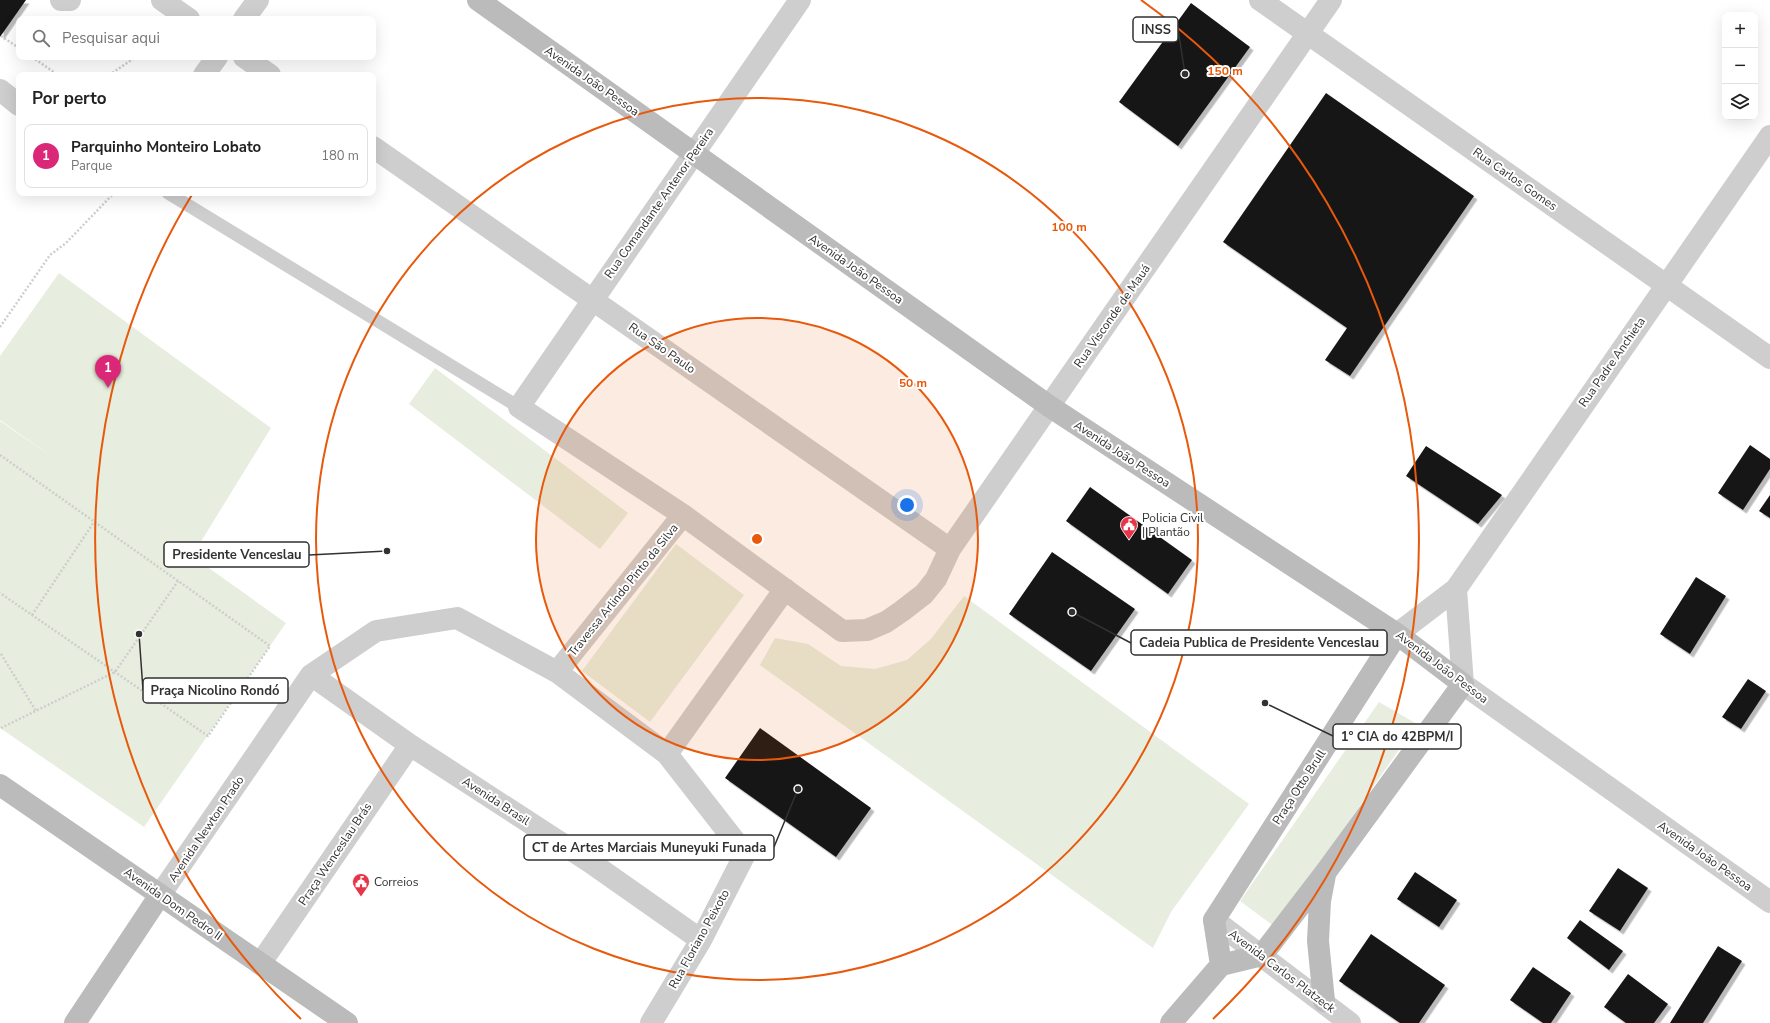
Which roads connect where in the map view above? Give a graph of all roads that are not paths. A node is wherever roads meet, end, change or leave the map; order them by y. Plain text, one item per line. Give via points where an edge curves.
1 (61, 0) edge
2 (70, 0) edge
3 (258, 0) edge
4 (478, 0) edge
5 (800, 0) edge
6 (1260, 0) edge
7 (1331, 0) edge
8 (159, 1) edge
9 (184, 16) edge
10 (246, 16) edge
11 (1308, 33) junction
12 (215, 60) edge
13 (248, 60) edge
14 (206, 72) edge
15 (266, 72) edge
16 (0, 90) edge
17 (16, 103) edge
18 (1770, 136) edge
19 (376, 149) edge
20 (694, 153) junction
21 (173, 196) edge
22 (1666, 284) junction
23 (592, 300) junction
24 (1770, 358) edge
25 (1049, 406) junction
26 (519, 407) junction
27 (683, 515) junction
28 (950, 549) junction
29 (785, 589) junction
30 (1456, 589) junction
31 (886, 622) joint
32 (1397, 634) junction
33 (557, 672) junction
34 (311, 675) junction
35 (1463, 684) junction
36 (410, 745) junction
37 (667, 754) junction
38 (0, 785) edge
39 (1326, 873) junction
40 (160, 895) junction
41 (1769, 900) edge
42 (1214, 920) junction
43 (701, 940) junction
44 (1262, 955) junction
45 (260, 964) junction
46 (1221, 965) junction
47 (1324, 1001) junction
48 (75, 1023) edge
49 (347, 1023) edge
50 (651, 1023) edge
51 (1171, 1023) edge
52 (1350, 1023) edge

1 - 2 street
3 - 10 street
4 - 20 main road, Avenida João Pessoa
5 - 20 street, Rua Comandante Antenor Pereira
6 - 11 street, Rua Carlos Gomes
7 - 11 street, Rua Visconde de Mauá
8 - 9 street
11 - 22 street, Rua Carlos Gomes
11 - 25 street, Rua Visconde de Mauá
12 - 14 street
13 - 15 street
16 - 17 street
18 - 22 street, Rua Padre Anchieta
19 - 23 street, Rua São Paulo
20 - 23 street, Rua Comandante Antenor Pereira
20 - 25 main road, Avenida João Pessoa
21 - 26 lane
22 - 24 street, Rua Carlos Gomes
22 - 30 street, Rua Padre Anchieta
23 - 26 street, Rua Comandante Antenor Pereira
23 - 28 street, Rua São Paulo
25 - 28 street, Rua Visconde de Mauá
25 - 32 main road, Avenida João Pessoa
26 - 27 street
27 - 29 street, Travessa Arlindo Pinto da Silva
27 - 33 street, Travessa Arlindo Pinto da Silva
28 - 31 street, Rua Visconde de Mauá via 936,579 924,594
29 - 31 street, Travessa Arlindo Pinto da Silva via 842,631 867,630
29 - 37 street
30 - 32 street, Rua Padre Anchieta
30 - 35 street
32 - 35 main road, Avenida João Pessoa
32 - 42 main road, Praça Otto Brull
33 - 34 street via 457,618 376,631
33 - 37 street
34 - 36 street, Avenida Brasil
34 - 40 street, Avenida Newton Prado
35 - 39 main road
35 - 41 street, Avenida João Pessoa
36 - 43 street, Avenida Brasil via 590,862
36 - 45 street, Praça Wenceslau Brás
37 - 43 street, Rua Floriano Peixoto via 745,854
38 - 40 main road, Avenida Dom Pedro II
39 - 44 main road
39 - 47 main road via 1320,900 1318,942
40 - 45 main road, Avenida Dom Pedro II
40 - 48 main road, Avenida Newton Prado
42 - 44 street, Avenida Carlos Platzeck
42 - 46 main road
43 - 50 street, Rua Floriano Peixoto
44 - 46 main road
44 - 47 street, Avenida Carlos Platzeck
45 - 49 main road, Avenida Dom Pedro II
46 - 51 main road
47 - 52 street, Avenida Carlos Platzeck

